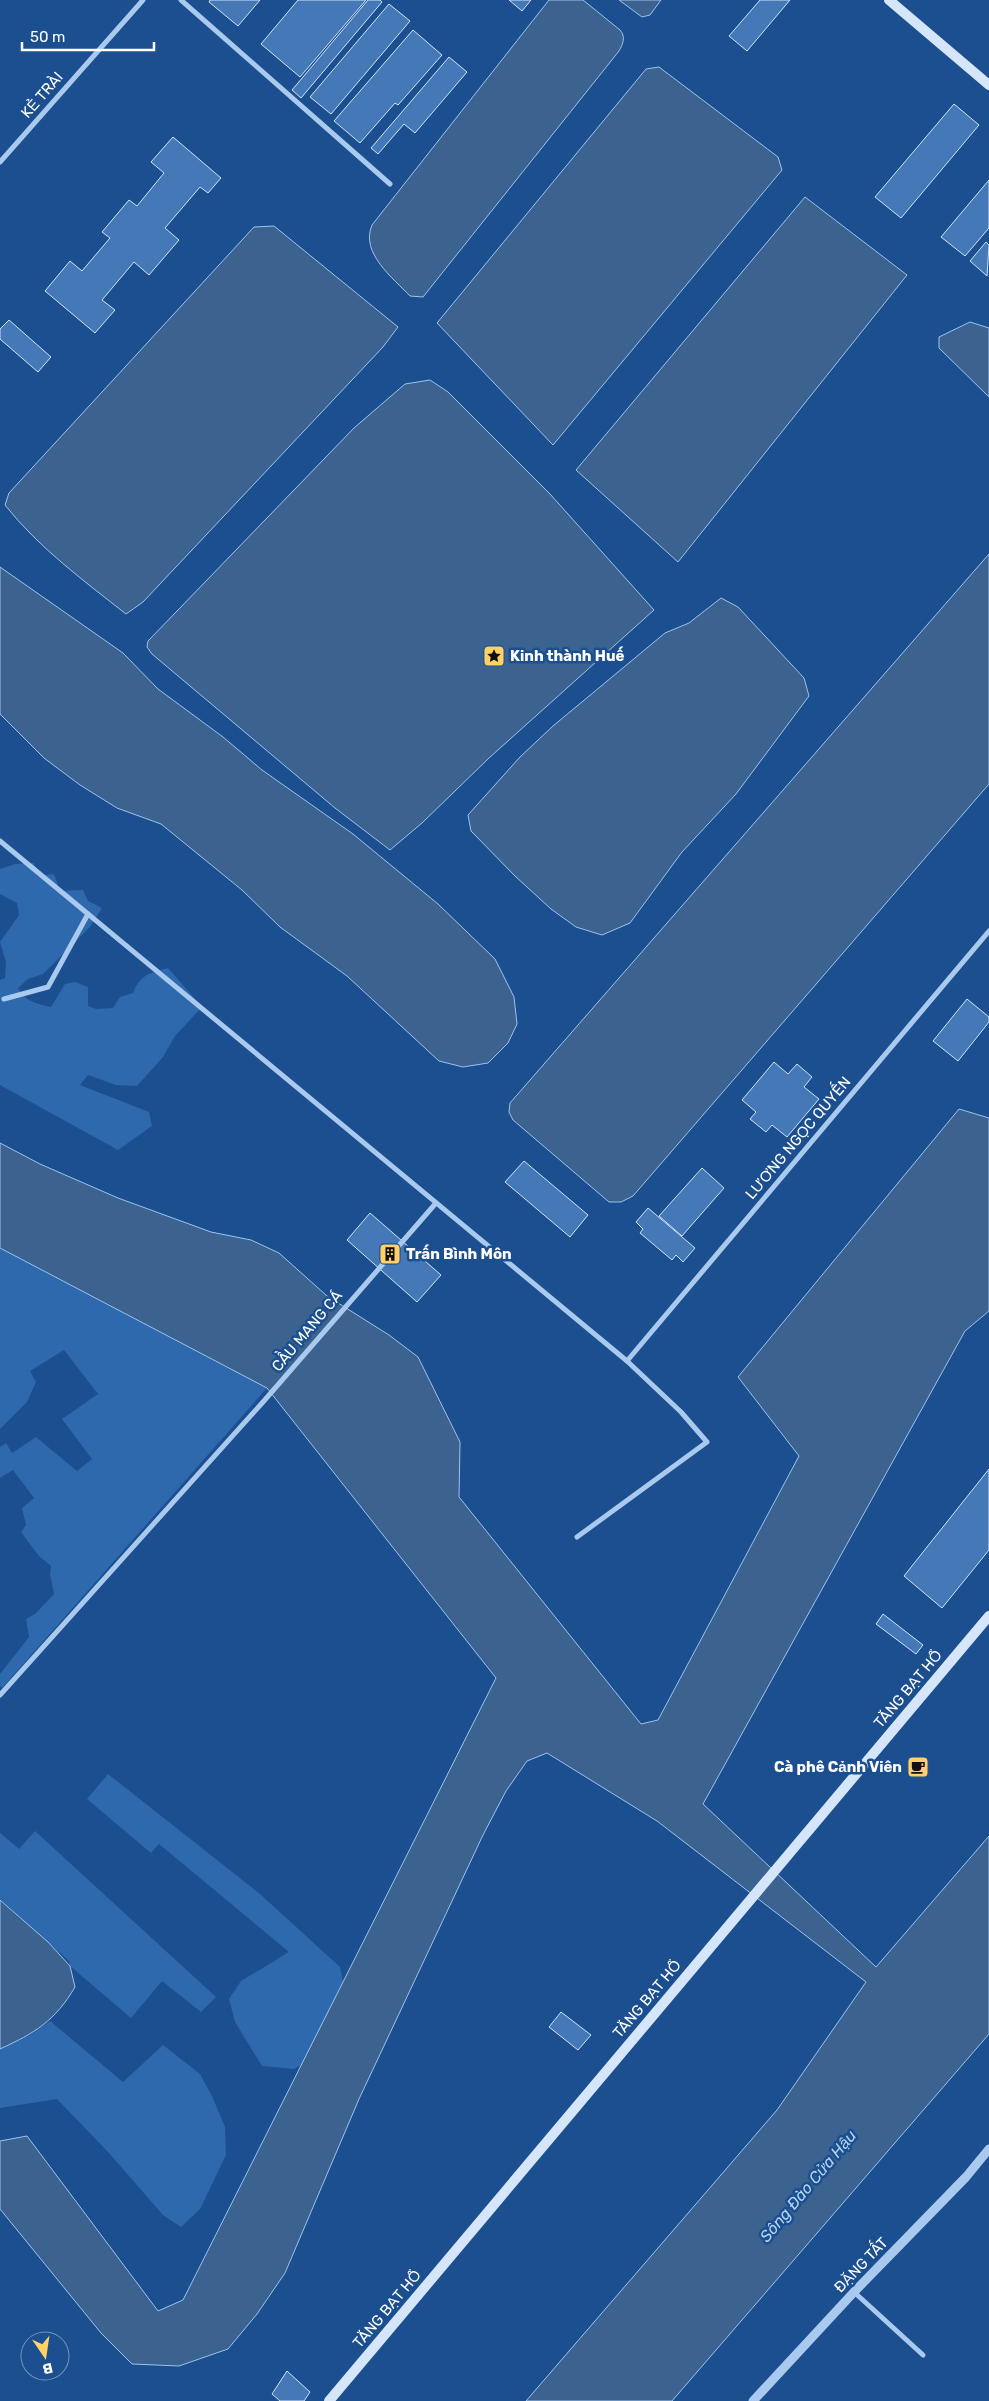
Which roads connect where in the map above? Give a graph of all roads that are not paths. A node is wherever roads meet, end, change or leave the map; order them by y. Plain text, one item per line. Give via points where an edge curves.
1 (143, 0) edge
2 (181, 0) edge
3 (889, 0) edge
4 (989, 84) edge
5 (0, 162) edge
6 (390, 184) dead end
7 (0, 841) edge
8 (88, 914) junction
9 (989, 931) edge
10 (4, 999) dead end
11 (436, 1202) junction
12 (627, 1361) junction
13 (578, 1537) dead end
14 (989, 1616) edge
15 (0, 1695) edge
16 (989, 2149) edge
17 (854, 2292) junction
18 (923, 2355) dead end
19 (329, 2401) edge
20 (753, 2401) edge

1 - 5 street, KẺ TRÀI
2 - 6 street
3 - 4 main road
7 - 8 street
8 - 10 street via 48,987
8 - 11 street
9 - 12 street, LƯƠNG NGỌC QUYẾN
11 - 12 street
11 - 15 street, CẦU MANG CÁ via 263,1402
12 - 13 street via 681,1412 707,1442
14 - 19 main road, TĂNG BẠT HỔ
16 - 17 street, ĐẶNG TẤT
17 - 18 street
17 - 20 street, ĐẶNG TẤT

